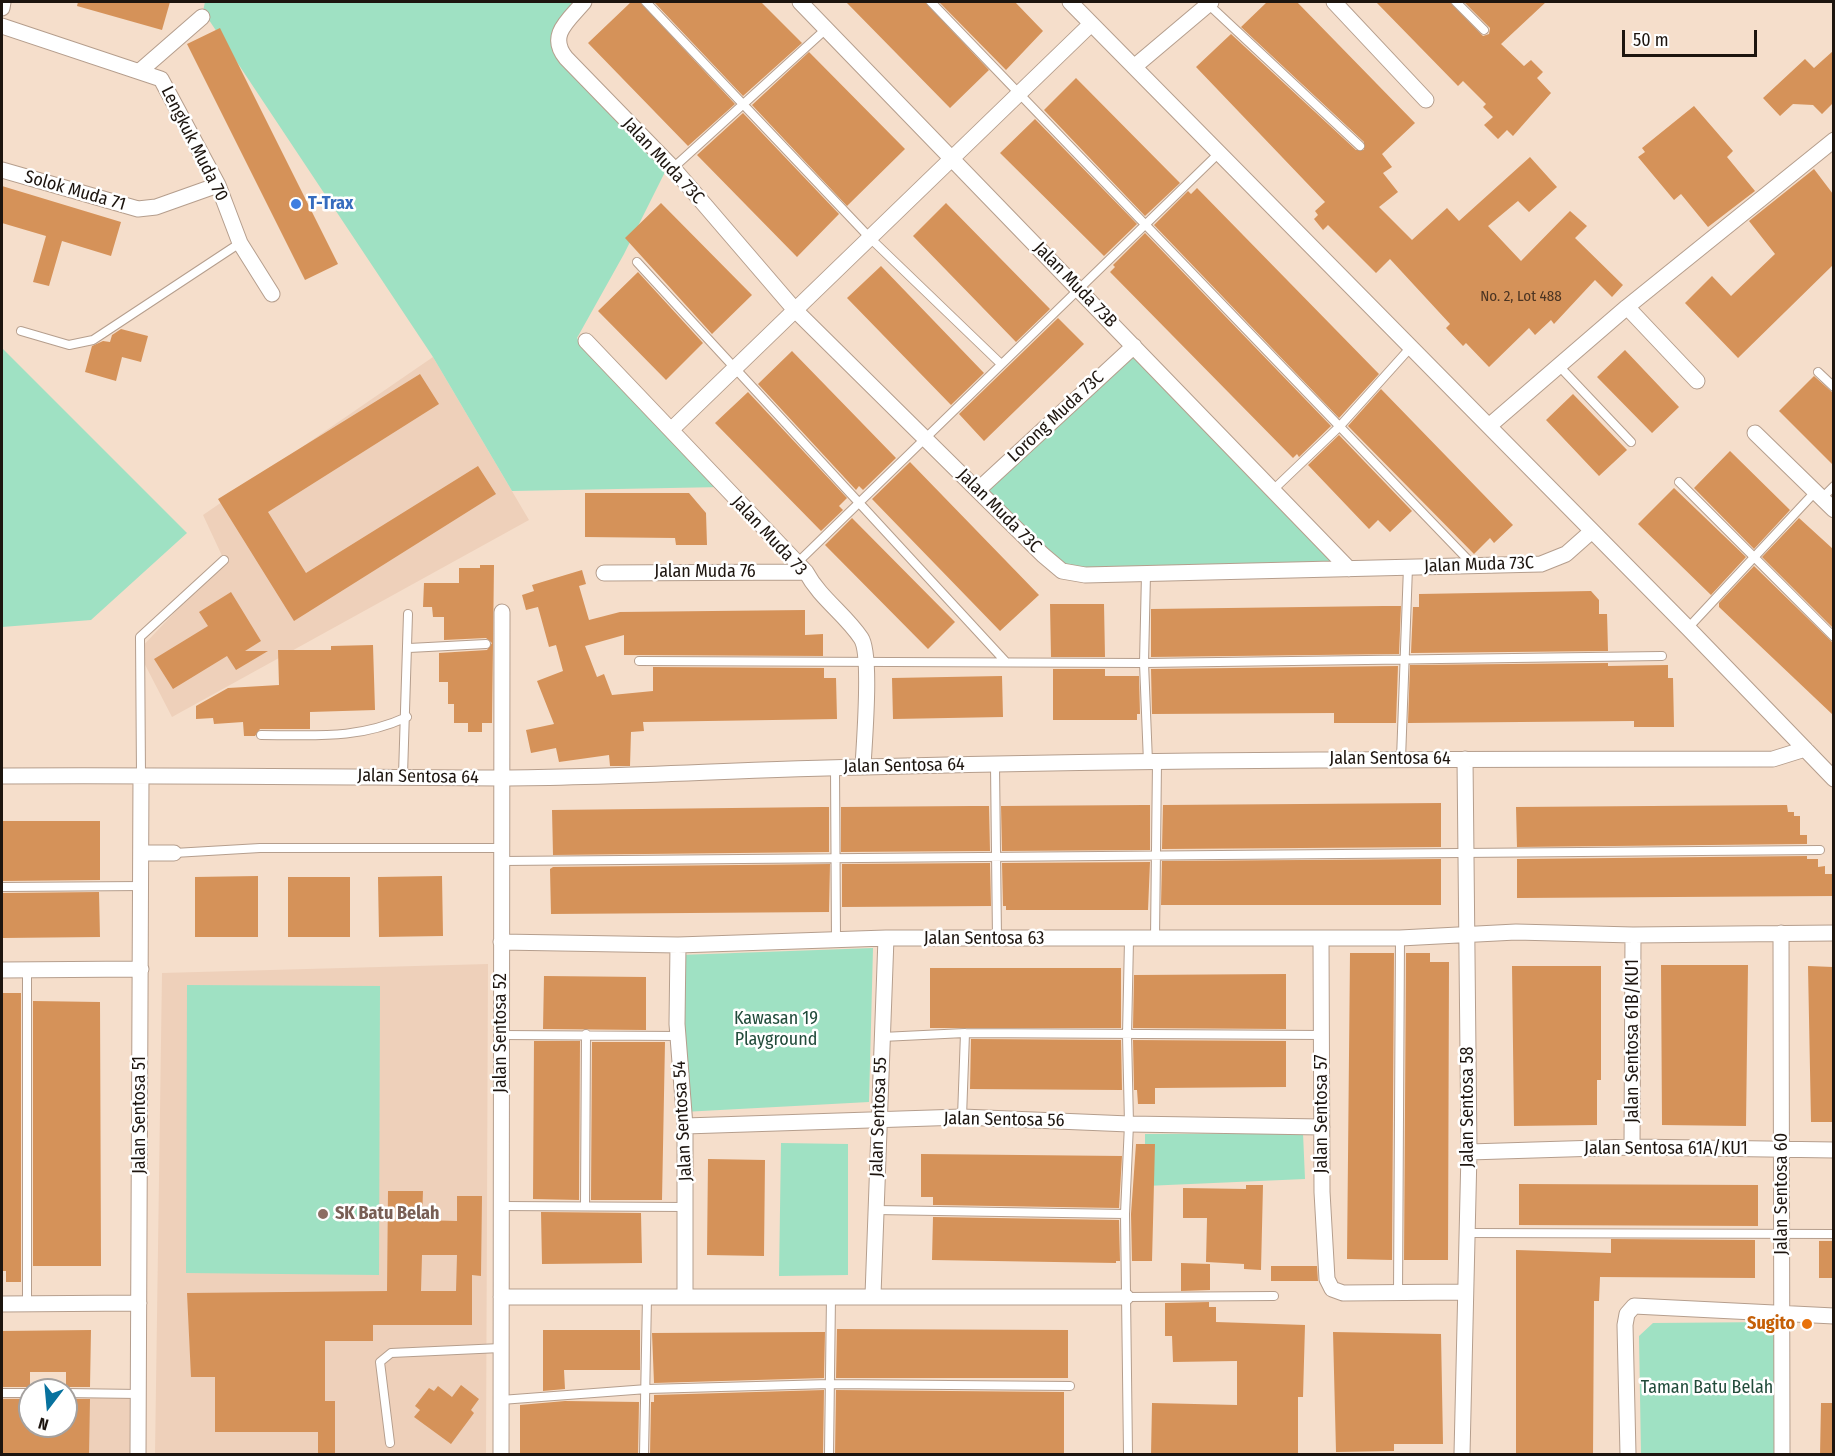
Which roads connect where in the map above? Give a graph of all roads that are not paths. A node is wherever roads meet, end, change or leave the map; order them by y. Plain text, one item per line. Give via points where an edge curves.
1 (3, 2) edge
2 (584, 2) edge
3 (646, 2) edge
4 (800, 2) edge
5 (931, 2) edge
6 (1070, 2) edge
7 (1334, 2) edge
8 (1456, 2) edge
9 (1210, 3) edge
10 (2, 8) edge
11 (202, 17) dead end
12 (1091, 24) junction
13 (2, 26) edge
14 (826, 29) junction
15 (1484, 30) dead end
16 (1134, 67) junction
17 (140, 71) junction
18 (1019, 93) junction
19 (1426, 100) dead end
20 (743, 104) junction
21 (1833, 140) edge
22 (1360, 146) dead end
23 (1219, 153) junction
24 (952, 158) junction
25 (673, 168) junction
26 (2, 170) edge
27 (218, 185) junction
28 (1144, 224) junction
29 (870, 238) junction
30 (240, 243) junction
31 (637, 262) dead end
32 (1079, 289) junction
33 (272, 294) dead end
34 (1627, 307) junction
35 (795, 310) junction
36 (21, 331) dead end
37 (586, 341) dead end
38 (1134, 346) junction
39 (1411, 347) junction
40 (1000, 363) junction
41 (1559, 366) junction
42 (736, 367) junction
43 (1818, 372) dead end
44 (1697, 381) dead end
45 (1833, 387) edge
46 (1341, 426) junction
47 (1489, 426) junction
48 (672, 429) junction
49 (1755, 433) dead end
50 (924, 438) junction
51 (1631, 442) dead end
52 (1679, 482) dead end
53 (1833, 486) edge
54 (979, 489) junction
55 (1273, 489) junction
56 (1819, 495) junction
57 (860, 502) junction
58 (1833, 510) edge
59 (1592, 531) junction
60 (1753, 556) junction
61 (224, 560) dead end
62 (1474, 566) junction
63 (801, 567) junction
64 (1408, 567) junction
65 (1349, 569) junction
66 (604, 573) dead end
67 (1146, 574) junction
68 (502, 612) dead end
69 (408, 614) dead end
70 (1688, 628) junction
71 (1833, 637) edge
72 (486, 644) dead end
73 (409, 648) junction
74 (1662, 656) dead end
75 (639, 661) dead end
76 (1005, 661) junction
77 (1404, 661) junction
78 (1144, 663) junction
79 (866, 664) junction
80 (407, 717) junction
81 (261, 735) dead end
82 (1805, 749) junction
83 (1401, 759) junction
84 (1465, 759) junction
85 (1152, 762) junction
86 (995, 765) junction
87 (863, 766) junction
88 (835, 768) junction
89 (141, 775) junction
90 (403, 775) junction
91 (2, 776) edge
92 (502, 778) junction
93 (1833, 779) edge
94 (1820, 850) dead end
95 (1466, 852) junction
96 (142, 853) junction
97 (174, 853) joint
98 (502, 854) junction
99 (1157, 856) junction
100 (997, 857) junction
101 (836, 858) junction
102 (142, 886) junction
103 (2, 887) edge
104 (1781, 933) junction
105 (1833, 933) edge
106 (1467, 935) junction
107 (1633, 935) junction
108 (886, 938) junction
109 (1155, 938) junction
110 (1321, 938) junction
111 (1400, 938) junction
112 (997, 939) junction
113 (836, 940) junction
114 (1129, 940) junction
115 (501, 942) junction
116 (678, 945) junction
117 (141, 969) junction
118 (2, 970) edge
119 (27, 970) junction
120 (965, 1033) junction
121 (586, 1034) junction
122 (501, 1035) junction
123 (1127, 1035) junction
124 (1322, 1035) junction
125 (678, 1036) junction
126 (882, 1037) junction
127 (962, 1117) junction
128 (879, 1121) junction
129 (1129, 1124) junction
130 (685, 1126) junction
131 (1322, 1127) junction
132 (1632, 1147) junction
133 (1781, 1149) junction
134 (1833, 1150) edge
135 (1469, 1152) junction
136 (585, 1205) junction
137 (501, 1206) junction
138 (687, 1207) junction
139 (876, 1210) junction
140 (1125, 1214) junction
141 (1468, 1233) junction
142 (1782, 1234) junction
143 (1833, 1234) edge
144 (1465, 1292) junction
145 (1398, 1294) junction
146 (873, 1295) junction
147 (831, 1296) junction
148 (1274, 1296) dead end
149 (501, 1297) junction
150 (647, 1297) junction
151 (685, 1298) junction
152 (1126, 1298) junction
153 (2, 1304) edge
154 (27, 1304) junction
155 (139, 1304) junction
156 (1782, 1314) junction
157 (1833, 1316) edge
158 (501, 1348) junction
159 (830, 1384) junction
160 (1070, 1386) dead end
161 (647, 1389) junction
162 (2, 1393) edge
163 (18, 1393) edge
164 (78, 1393) edge
165 (139, 1394) junction
166 (501, 1400) junction
167 (390, 1443) dead end
168 (138, 1455) edge
169 (501, 1455) edge
170 (644, 1455) edge
171 (829, 1455) edge
172 (1128, 1455) edge
173 (1462, 1455) edge
174 (1628, 1455) edge
175 (1782, 1455) edge

1 - 10 street
2 - 25 street, Jalan Muda 73C via 558,35 557,45
3 - 20 lane
4 - 14 street, Jalan Muda 73B
5 - 18 lane
6 - 12 street
7 - 19 street
8 - 15 lane
9 - 16 street
9 - 22 lane
11 - 17 street
12 - 16 street
12 - 18 street
13 - 17 street, Lengkuk Muda 70
14 - 20 lane
14 - 24 street, Jalan Muda 73B
16 - 23 street
17 - 27 street, Lengkuk Muda 70 via 162,80
18 - 24 street
18 - 28 lane
20 - 25 lane
20 - 29 lane
21 - 34 street
23 - 28 lane
23 - 39 street
24 - 29 street
24 - 32 street, Jalan Muda 73B
25 - 35 street, Jalan Muda 73C
26 - 27 street, Solok Muda 71 via 138,208 156,207
27 - 30 street, Lengkuk Muda 70
28 - 32 lane
28 - 46 lane
29 - 35 street
29 - 40 lane
30 - 33 street, Lengkuk Muda 70
30 - 36 lane via 93,340 69,345
31 - 42 lane
32 - 38 street, Jalan Muda 73B
32 - 40 lane
34 - 41 street
34 - 44 street
35 - 42 street
35 - 50 street, Jalan Muda 73C
37 - 48 street, Jalan Muda 73
38 - 54 street, Lorong Muda 73C
38 - 55 street, Jalan Muda 73B
39 - 46 lane
39 - 47 street
40 - 50 lane
41 - 47 street
41 - 51 lane
42 - 48 street
42 - 57 lane
43 - 45 lane
46 - 55 lane
46 - 62 lane
47 - 59 street
48 - 63 street, Jalan Muda 73
49 - 56 street
50 - 54 street, Jalan Muda 73C
50 - 57 lane
52 - 60 lane
53 - 56 lane
54 - 67 street, Jalan Muda 73C via 1062,571 1085,575
55 - 65 street, Jalan Muda 73B
56 - 58 street
56 - 60 lane
57 - 63 lane
57 - 76 lane
59 - 62 street, Jalan Muda 73C via 1566,554 1541,564
59 - 70 street
60 - 70 lane
60 - 71 lane
61 - 89 lane via 140,637
62 - 64 street, Jalan Muda 73C
63 - 66 street, Jalan Muda 76
63 - 79 street, Jalan Muda 73 via 815,589 863,640
64 - 65 street, Jalan Muda 73C
64 - 77 lane
65 - 67 street, Jalan Muda 73C
67 - 78 lane
68 - 92 street, Jalan Sentosa 52
69 - 73 lane
70 - 82 street
72 - 73 lane
73 - 80 lane
74 - 77 lane
75 - 79 lane
76 - 78 lane
76 - 79 lane
77 - 78 lane
77 - 83 lane
78 - 85 lane
79 - 87 street, Jalan Muda 73
80 - 81 lane via 384,728 354,735
80 - 90 lane
82 - 84 street, Jalan Sentosa 64 via 1773,759
82 - 93 street
83 - 84 street, Jalan Sentosa 64
83 - 85 street, Jalan Sentosa 64
84 - 95 street, Jalan Sentosa 58
85 - 86 street, Jalan Sentosa 64
85 - 99 lane
86 - 87 street, Jalan Sentosa 64
86 - 100 lane
87 - 88 street, Jalan Sentosa 64
88 - 92 street, Jalan Sentosa 64
88 - 101 lane
89 - 90 street, Jalan Sentosa 64
89 - 91 street, Jalan Sentosa 64
89 - 96 street, Jalan Sentosa 51
90 - 92 street, Jalan Sentosa 64
92 - 98 street, Jalan Sentosa 52
94 - 95 lane
95 - 99 lane
95 - 106 street, Jalan Sentosa 58
96 - 97 street
96 - 102 street, Jalan Sentosa 51
97 - 98 lane via 260,848
98 - 101 lane
98 - 115 street, Jalan Sentosa 52
99 - 100 lane
99 - 109 lane
100 - 101 lane
100 - 112 lane
101 - 113 lane
102 - 103 lane
102 - 117 street, Jalan Sentosa 51
104 - 105 street, Jalan Sentosa 63
104 - 107 street, Jalan Sentosa 63
104 - 133 street, Jalan Sentosa 60
106 - 107 street, Jalan Sentosa 63
106 - 111 street, Jalan Sentosa 63
106 - 135 street, Jalan Sentosa 58
107 - 132 street, Jalan Sentosa 61B/KU1
108 - 112 street, Jalan Sentosa 63
108 - 113 street, Jalan Sentosa 63
108 - 126 street, Jalan Sentosa 55
109 - 110 street, Jalan Sentosa 63
109 - 114 street, Jalan Sentosa 63
110 - 111 street, Jalan Sentosa 63
110 - 124 street, Jalan Sentosa 57
111 - 145 lane
112 - 114 street, Jalan Sentosa 63
113 - 116 street, Jalan Sentosa 63
114 - 123 lane
115 - 116 street, Jalan Sentosa 63
115 - 122 street, Jalan Sentosa 52
116 - 125 street, Jalan Sentosa 54
117 - 119 street
117 - 155 street, Jalan Sentosa 51
118 - 119 street
119 - 154 lane
120 - 123 lane
120 - 126 lane
120 - 127 lane
121 - 122 lane
121 - 125 lane
121 - 136 lane
122 - 137 street, Jalan Sentosa 52
123 - 124 lane
123 - 129 lane
124 - 131 street, Jalan Sentosa 57
125 - 130 street, Jalan Sentosa 54
126 - 128 street, Jalan Sentosa 55
127 - 128 street, Jalan Sentosa 56
127 - 129 street, Jalan Sentosa 56
128 - 130 street, Jalan Sentosa 56
128 - 139 street, Jalan Sentosa 55
129 - 131 street, Jalan Sentosa 56
129 - 140 lane
130 - 138 street, Jalan Sentosa 54
131 - 145 street, Jalan Sentosa 57 via 1327,1279 1332,1289 1343,1293
132 - 133 street, Jalan Sentosa 61A/KU1
132 - 135 street, Jalan Sentosa 61A/KU1
133 - 134 street, Jalan Sentosa 61A/KU1
133 - 142 street, Jalan Sentosa 60
135 - 141 street, Jalan Sentosa 58
136 - 137 lane
136 - 138 lane
137 - 149 street, Jalan Sentosa 52
138 - 151 street, Jalan Sentosa 54
139 - 140 lane
139 - 146 street, Jalan Sentosa 55
140 - 152 lane
141 - 142 lane
141 - 144 street, Jalan Sentosa 58
142 - 143 lane
142 - 156 street, Jalan Sentosa 60
144 - 145 street
144 - 173 street, Jalan Sentosa 58
146 - 147 street
146 - 152 street
147 - 151 street
147 - 159 lane
148 - 152 lane
149 - 150 street
149 - 158 street, Jalan Sentosa 52
150 - 151 street
150 - 161 lane
152 - 172 lane
153 - 154 street
154 - 155 street
155 - 165 street, Jalan Sentosa 51
156 - 157 street
156 - 174 street via 1634,1306 1625,1325
156 - 175 street, Jalan Sentosa 60
158 - 166 street, Jalan Sentosa 52
158 - 167 lane via 391,1353 380,1362
159 - 160 lane
159 - 161 lane
159 - 171 lane
161 - 166 lane
161 - 170 lane
162 - 163 lane
164 - 165 lane
165 - 168 street, Jalan Sentosa 51
166 - 169 street, Jalan Sentosa 52

